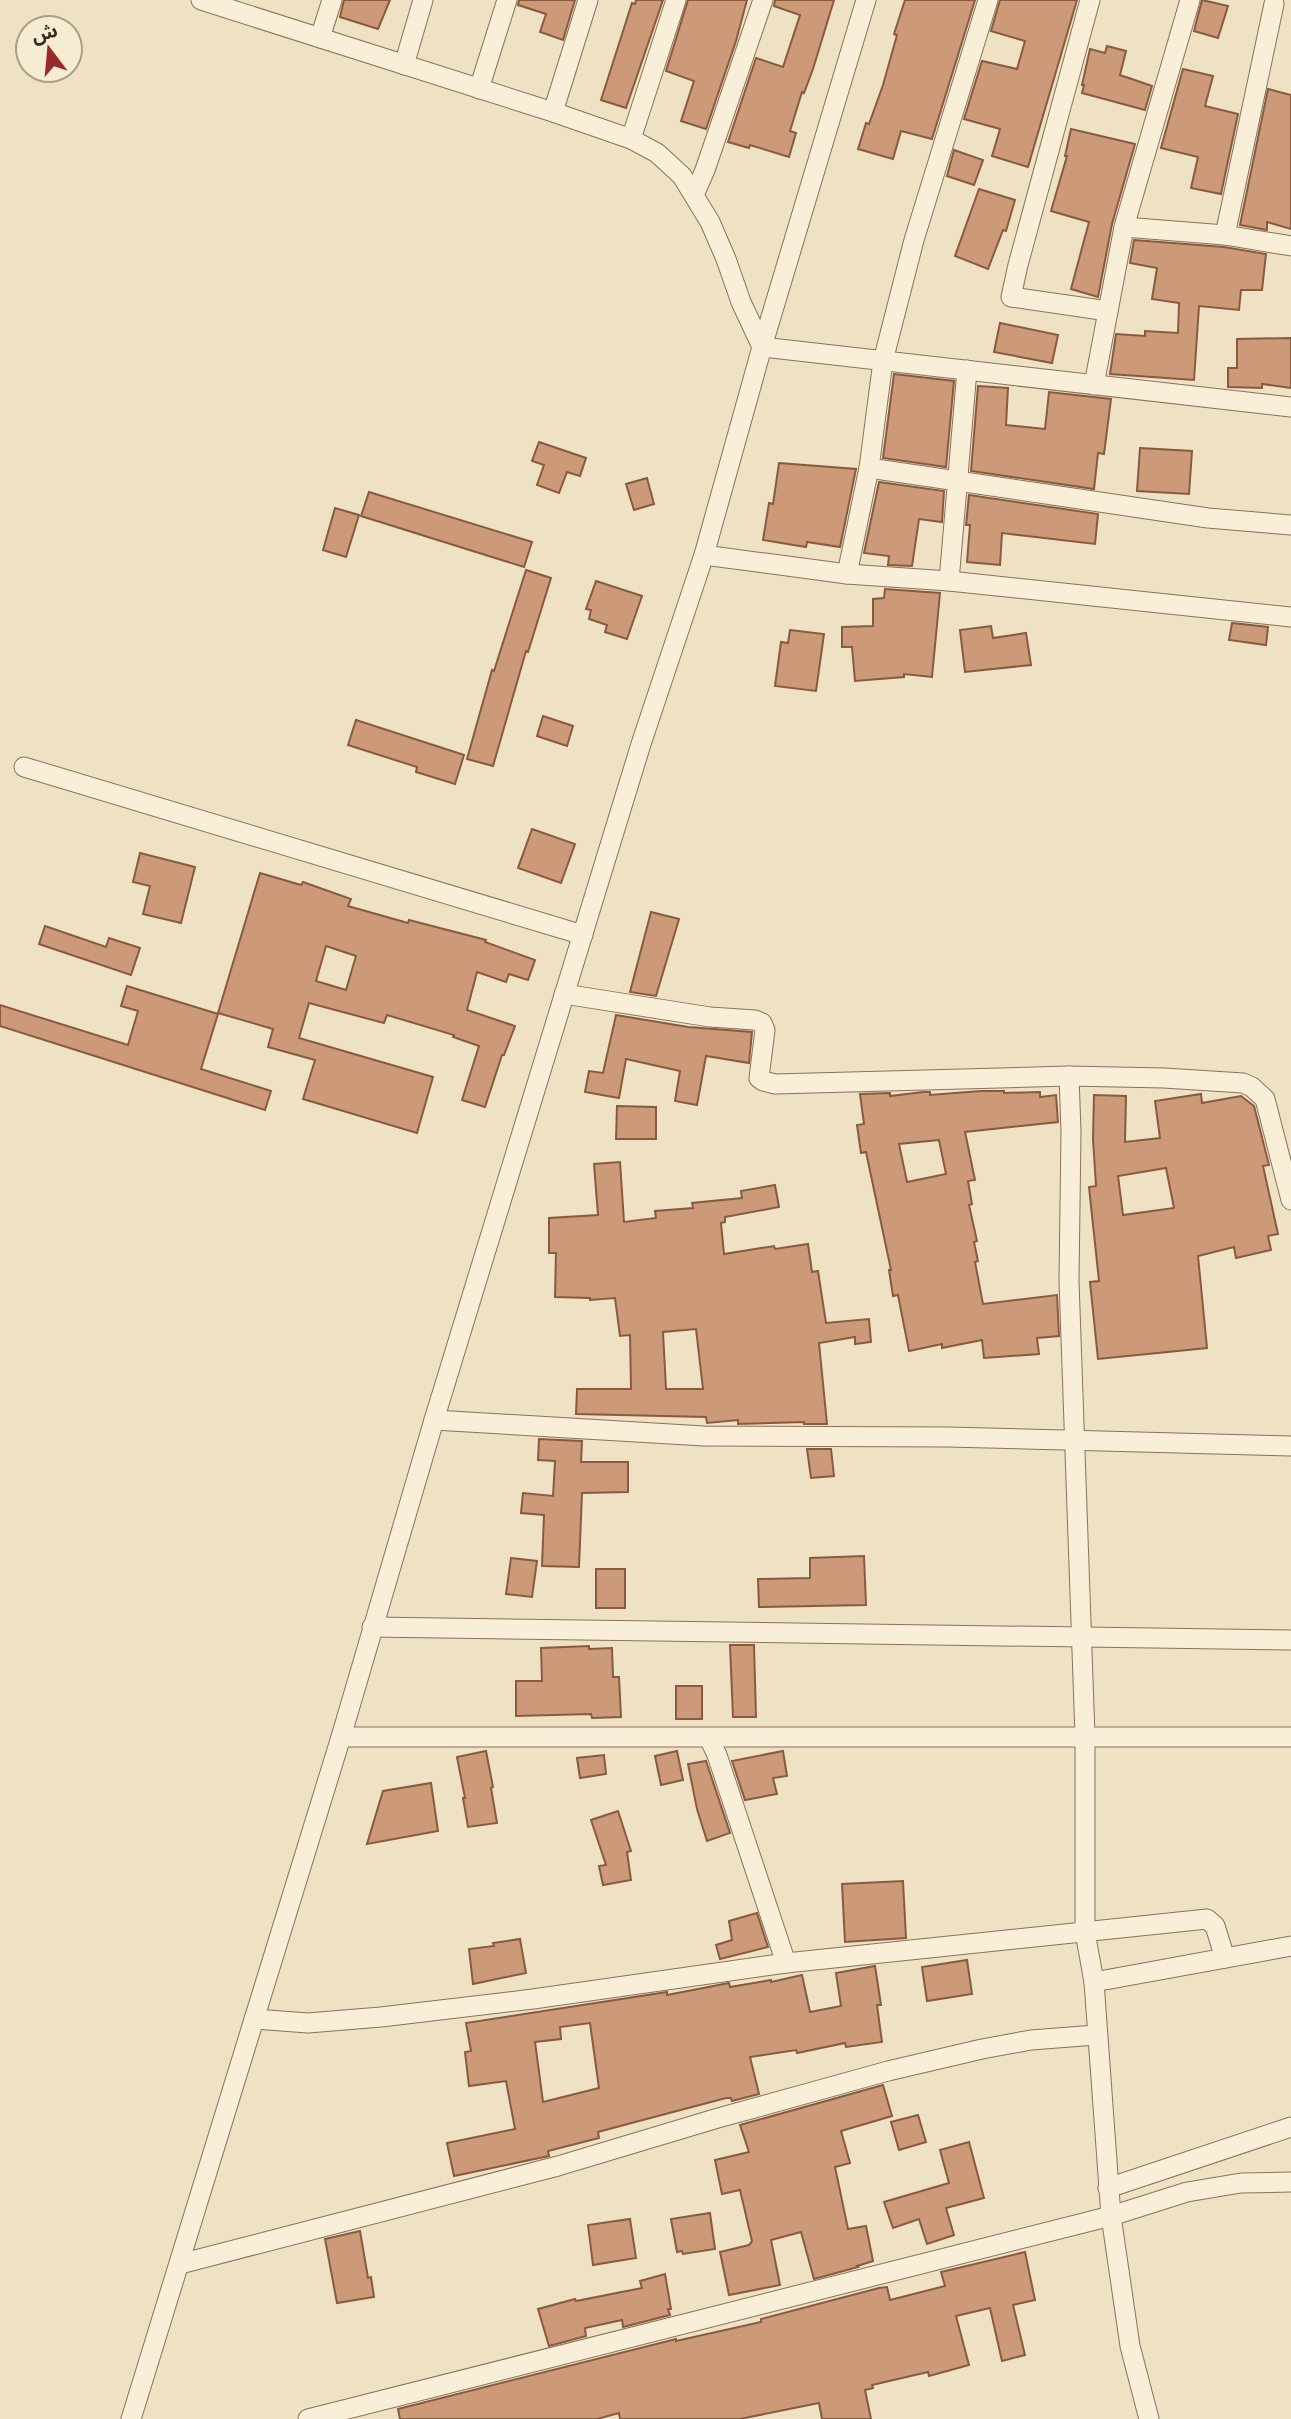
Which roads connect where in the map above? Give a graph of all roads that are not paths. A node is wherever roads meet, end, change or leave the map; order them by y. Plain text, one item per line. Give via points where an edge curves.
1 (201, 0) edge
2 (332, 0) edge
3 (423, 0) edge
4 (507, 0) edge
5 (589, 0) edge
6 (676, 0) edge
7 (763, 0) edge
8 (866, 0) edge
9 (988, 0) edge
10 (1090, 0) edge
11 (1190, 0) edge
12 (1276, 4) edge
13 (248, 7) edge
14 (320, 38) junction
15 (404, 65) junction
16 (479, 89) junction
17 (552, 112) junction
18 (631, 139) junction
19 (694, 195) junction
20 (1124, 227) junction
21 (1225, 235) junction
22 (1291, 246) edge
23 (1108, 311) junction
24 (762, 347) junction
25 (883, 361) junction
26 (967, 370) junction
27 (1094, 385) junction
28 (1291, 407) edge
29 (869, 468) junction
30 (958, 483) junction
31 (1291, 525) edge
32 (704, 555) junction
33 (847, 574) junction
34 (949, 581) junction
35 (1291, 617) edge
36 (24, 767) dead end
37 (583, 935) junction
38 (564, 994) junction
39 (1069, 1076) junction
40 (1291, 1200) edge
41 (434, 1420) junction
42 (1075, 1441) junction
43 (1291, 1446) edge
44 (372, 1627) junction
45 (1080, 1637) junction
46 (1291, 1640) edge
47 (1085, 1736) junction
48 (341, 1737) junction
49 (1291, 1737) edge
50 (709, 1738) junction
51 (1085, 1932) junction
52 (1291, 1946) edge
53 (1225, 1958) junction
54 (786, 1963) junction
55 (1094, 1982) junction
56 (254, 2019) junction
57 (1096, 2035) junction
58 (1291, 2127) edge
59 (1291, 2182) edge
60 (1108, 2188) junction
61 (1111, 2216) junction
62 (180, 2264) junction
63 (131, 2419) edge
64 (307, 2419) edge
65 (1149, 2419) edge

1 - 13 street
2 - 14 street
3 - 15 street
4 - 16 street
5 - 17 street
6 - 18 street
7 - 19 street
8 - 24 street
9 - 25 street via 914,240
10 - 23 street via 1011,297
11 - 20 street
12 - 21 street
13 - 14 street
14 - 15 street
15 - 16 street
16 - 17 street
17 - 18 street
18 - 19 street via 657,153 682,176
19 - 24 street via 710,222
20 - 21 street
20 - 23 street
21 - 22 street
23 - 27 street
24 - 25 street
24 - 32 street
25 - 26 street
25 - 29 street
26 - 27 street
26 - 30 street
27 - 28 street
29 - 30 street
29 - 33 street
30 - 31 street
30 - 34 street
32 - 33 street
32 - 37 street via 640,744
33 - 34 street
34 - 35 street
36 - 37 street
37 - 38 street
38 - 39 street via 755,1020 765,1030 759,1078 775,1084
38 - 41 street
39 - 40 street via 1223,1080 1252,1087 1265,1099
39 - 42 street
41 - 42 street via 704,1436
41 - 44 street
42 - 43 street
42 - 45 street
44 - 45 street
44 - 48 street
45 - 46 street
45 - 47 street
47 - 49 street
47 - 50 street
47 - 51 street
48 - 50 street
48 - 56 street
50 - 54 street
51 - 53 street via 1207,1919 1215,1926
51 - 54 street
51 - 55 street
52 - 53 street
53 - 55 street
54 - 56 street via 381,2017 308,2023
55 - 57 street
56 - 62 street
57 - 60 street
57 - 62 street via 994,2046 888,2071 545,2170
58 - 60 street
59 - 61 street via 1241,2183 1186,2192
60 - 61 street
61 - 64 street
61 - 65 street via 1130,2346
62 - 63 street

